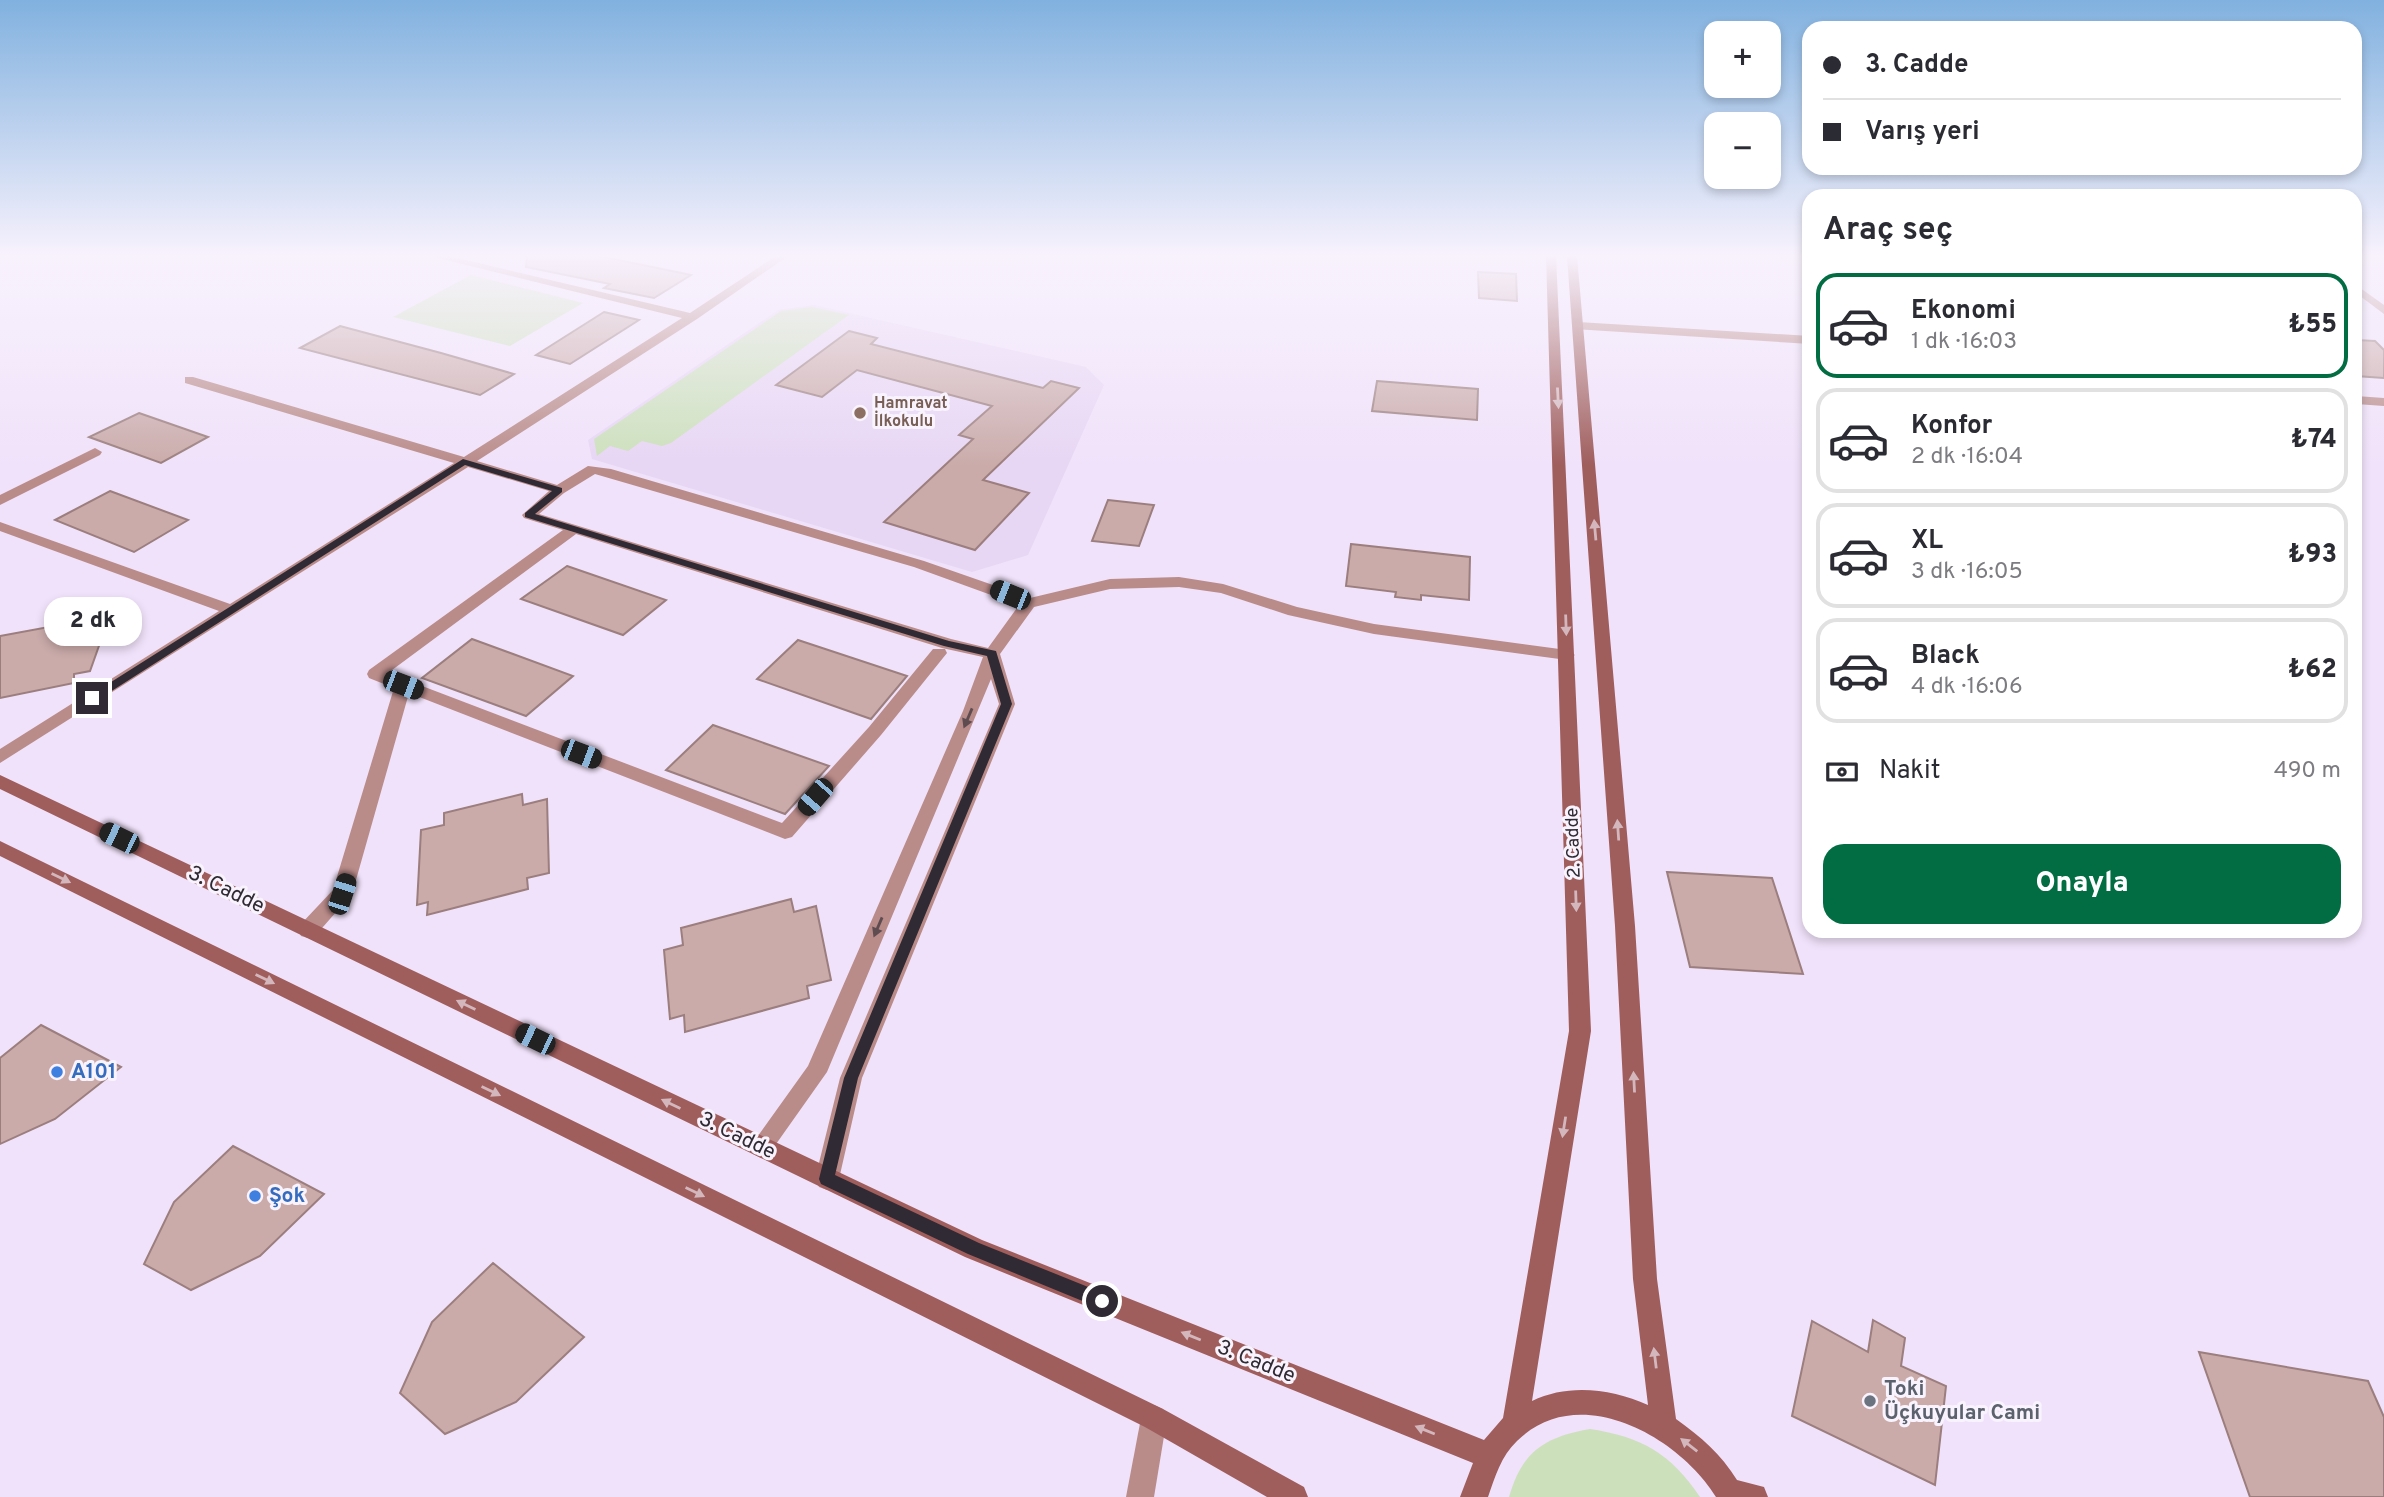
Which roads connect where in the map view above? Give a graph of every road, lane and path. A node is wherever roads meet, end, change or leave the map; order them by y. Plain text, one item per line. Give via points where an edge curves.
1 (679, 326) edge
2 (1554, 326) edge
3 (1578, 326) joint
4 (1802, 340) edge
5 (189, 380) dead end
6 (2362, 400) edge
7 (2384, 402) edge
8 (95, 452) dead end
9 (463, 461) junction
10 (559, 490) junction
11 (0, 501) edge
12 (0, 526) edge
13 (574, 529) junction
14 (1029, 603) junction
15 (231, 610) junction
16 (939, 653) dead end
17 (992, 654) junction
18 (1567, 655) junction
19 (403, 685) junction
20 (0, 757) edge
21 (0, 781) edge
22 (0, 848) edge
23 (308, 930) junction
24 (761, 1147) junction
25 (827, 1179) junction
26 (1154, 1418) junction
27 (1515, 1424) junction
28 (1664, 1425) junction
29 (1489, 1456) junction
30 (1739, 1495) edge
31 (1140, 1497) edge
32 (1294, 1497) edge
33 (1474, 1497) edge

1 - 9 street
2 -> 18 main road, 2. Cadde
3 - 4 street
28 -> 3 main road via 1645,1279 1623,898
5 - 9 street
6 - 7 street
8 - 11 street
9 - 10 street
9 - 15 street
10 - 13 street via 528,515
10 - 14 street via 593,469 611,473 919,564
12 - 15 street
13 - 17 street
13 - 19 street via 375,674
14 - 17 street
14 - 18 street via 1110,584 1190,583 1374,629
15 - 20 street
16 - 19 street via 785,832
17 -> 24 street via 816,1072
17 - 25 street via 1007,704 851,1078
18 -> 27 main road, 2. Cadde via 1580,1031
19 - 23 street via 342,894
21 - 23 main road, 3. Cadde
22 -> 26 main road
24 -> 23 main road, 3. Cadde
24 - 25 main road, 3. Cadde
29 -> 25 main road, 3. Cadde via 974,1249
26 - 31 street
26 - 32 main road
27 - 28 main road via 1547,1407 1585,1401 1624,1407
27 - 29 main road
30 -> 28 main road
29 - 33 main road

